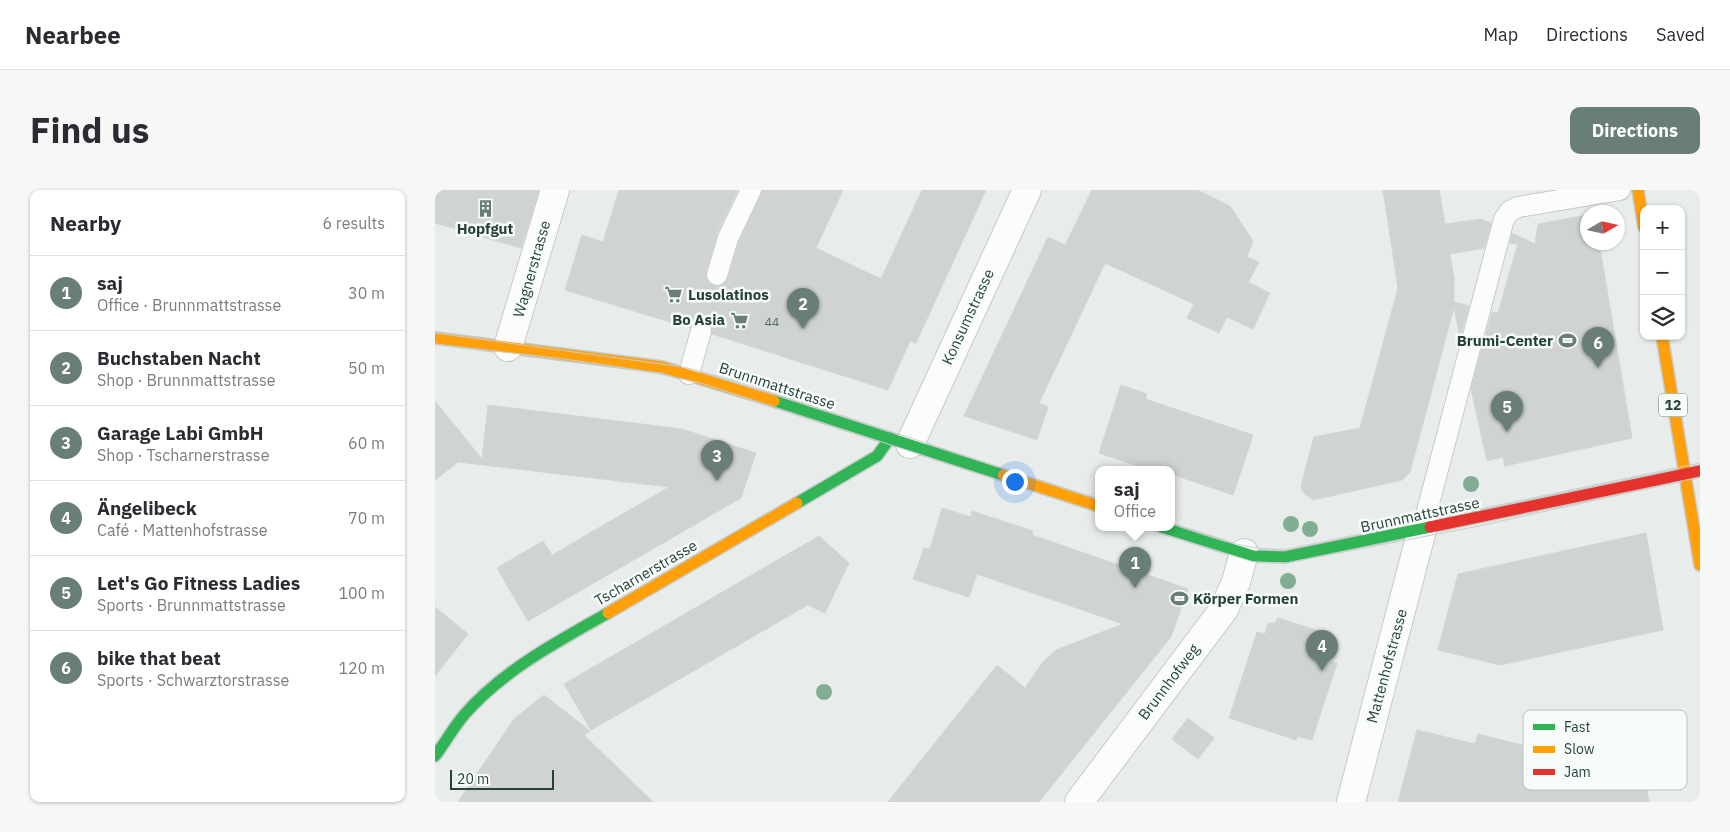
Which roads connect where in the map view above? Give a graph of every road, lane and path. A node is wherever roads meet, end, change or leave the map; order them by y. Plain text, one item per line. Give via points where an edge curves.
1 (555, 190) edge
2 (751, 190) edge
3 (1027, 190) edge
4 (1620, 190) edge
5 (1638, 190) edge
6 (1640, 205) edge
7 (717, 275) dead end
8 (701, 331) dead end
9 (435, 338) edge
10 (1663, 340) edge
11 (508, 347) junction
12 (689, 374) junction
13 (900, 441) junction
14 (1700, 459) edge
15 (1700, 471) edge
16 (1685, 473) junction
17 (1095, 505) edge
18 (1422, 530) junction
19 (1175, 531) edge
20 (1244, 553) junction
21 (1700, 565) edge
22 (435, 756) edge
23 (1079, 802) edge
24 (1351, 802) edge

1 - 11 street, Wagnerstrasse
2 - 7 lane via 728,238
3 - 13 street, Konsumstrasse
4 - 18 lane via 1518,207 1504,218
5 - 6 street
8 - 12 lane
9 - 11 street, Brunnmattstrasse
10 - 16 street, 12
11 - 12 street, Brunnmattstrasse via 661,367
12 - 13 street, Brunnmattstrasse
13 - 17 street, Brunnmattstrasse
13 - 22 street, Tscharnerstrasse via 535,654 497,683 463,716
14 - 16 street
15 - 16 street, Brunnmattstrasse
16 - 18 street, Brunnmattstrasse
16 - 21 street, 12
18 - 20 street, Brunnmattstrasse via 1285,557
18 - 24 street, Mattenhofstrasse
19 - 20 street, Brunnmattstrasse
20 - 23 street, Brunnhofweg via 1224,609

